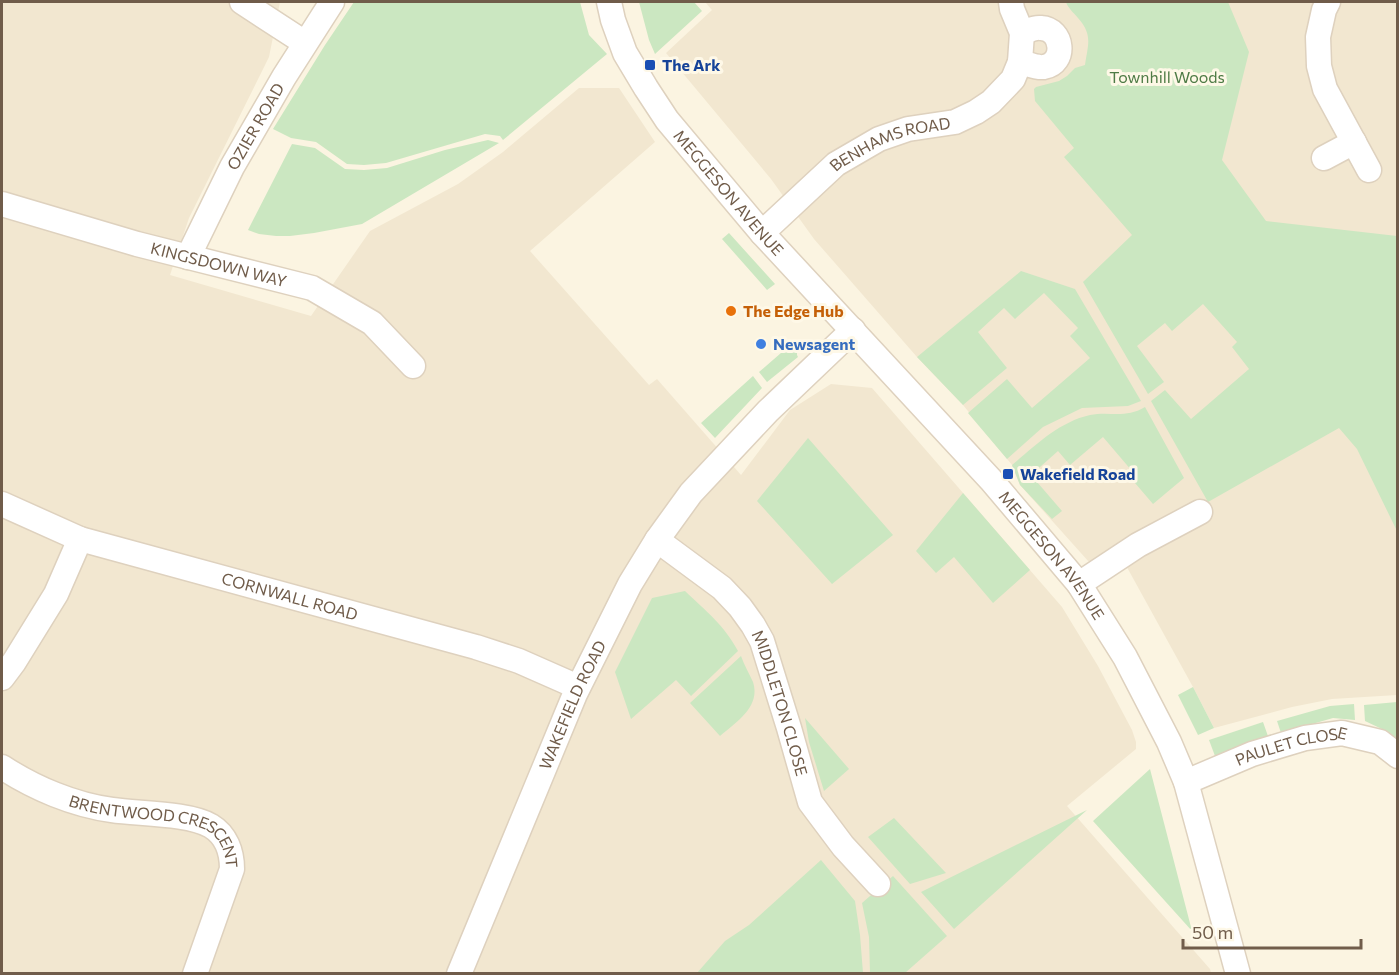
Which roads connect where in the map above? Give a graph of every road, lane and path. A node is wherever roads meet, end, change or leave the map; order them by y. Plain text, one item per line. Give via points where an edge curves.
1 (242, 2) edge
2 (332, 2) edge
3 (609, 2) edge
4 (1011, 2) edge
5 (1328, 2) edge
6 (1022, 33) junction
7 (305, 43) junction
8 (1020, 62) junction
9 (1354, 142) junction
10 (1324, 158) dead end
11 (1369, 170) dead end
12 (2, 204) edge
13 (762, 233) junction
14 (188, 257) junction
15 (853, 330) junction
16 (413, 366) dead end
17 (2, 504) edge
18 (1200, 512) dead end
19 (80, 539) junction
20 (657, 540) junction
21 (1079, 584) junction
22 (2, 678) edge
23 (578, 687) junction
24 (1398, 756) edge
25 (2, 767) edge
26 (1186, 782) junction
27 (878, 884) dead end
28 (195, 974) edge
29 (459, 974) edge
30 (1238, 974) edge

1 - 7 street
2 - 7 street, OZIER ROAD
3 - 13 street, MEGGESON AVENUE via 625,53 651,96
4 - 6 street, BENHAMS ROAD
5 - 9 street via 1318,37 1319,66 1325,88
6 - 8 street, BENHAMS ROAD
6 - 8 street via 1036,28 1049,30 1058,39 1060,52 1047,66
7 - 14 street, OZIER ROAD via 232,167
8 - 13 street, BENHAMS ROAD via 1013,79 976,112 955,122 908,129 879,139 836,164
9 - 10 street
9 - 11 street
12 - 14 street, KINGSDOWN WAY
13 - 15 street, MEGGESON AVENUE
14 - 16 street, KINGSDOWN WAY via 312,288 372,323
15 - 20 street, WAKEFIELD ROAD via 768,411 691,493
15 - 21 street, MEGGESON AVENUE via 991,480
17 - 19 street, CORNWALL ROAD
18 - 21 street via 1138,545
19 - 22 street via 56,594
19 - 23 street, CORNWALL ROAD via 476,647
20 - 23 street, WAKEFIELD ROAD
20 - 27 street, MIDDLETON CLOSE via 722,588 753,625 762,641 810,802
21 - 26 street, MEGGESON AVENUE via 1125,657
23 - 29 street, WAKEFIELD ROAD
24 - 26 street, PAULET CLOSE via 1380,742 1342,733 1305,738 1252,754
25 - 28 street, BRENTWOOD CRESCENT via 73,801 110,810 201,821 223,837 229,847 232,869
26 - 30 street, MEGGESON AVENUE

